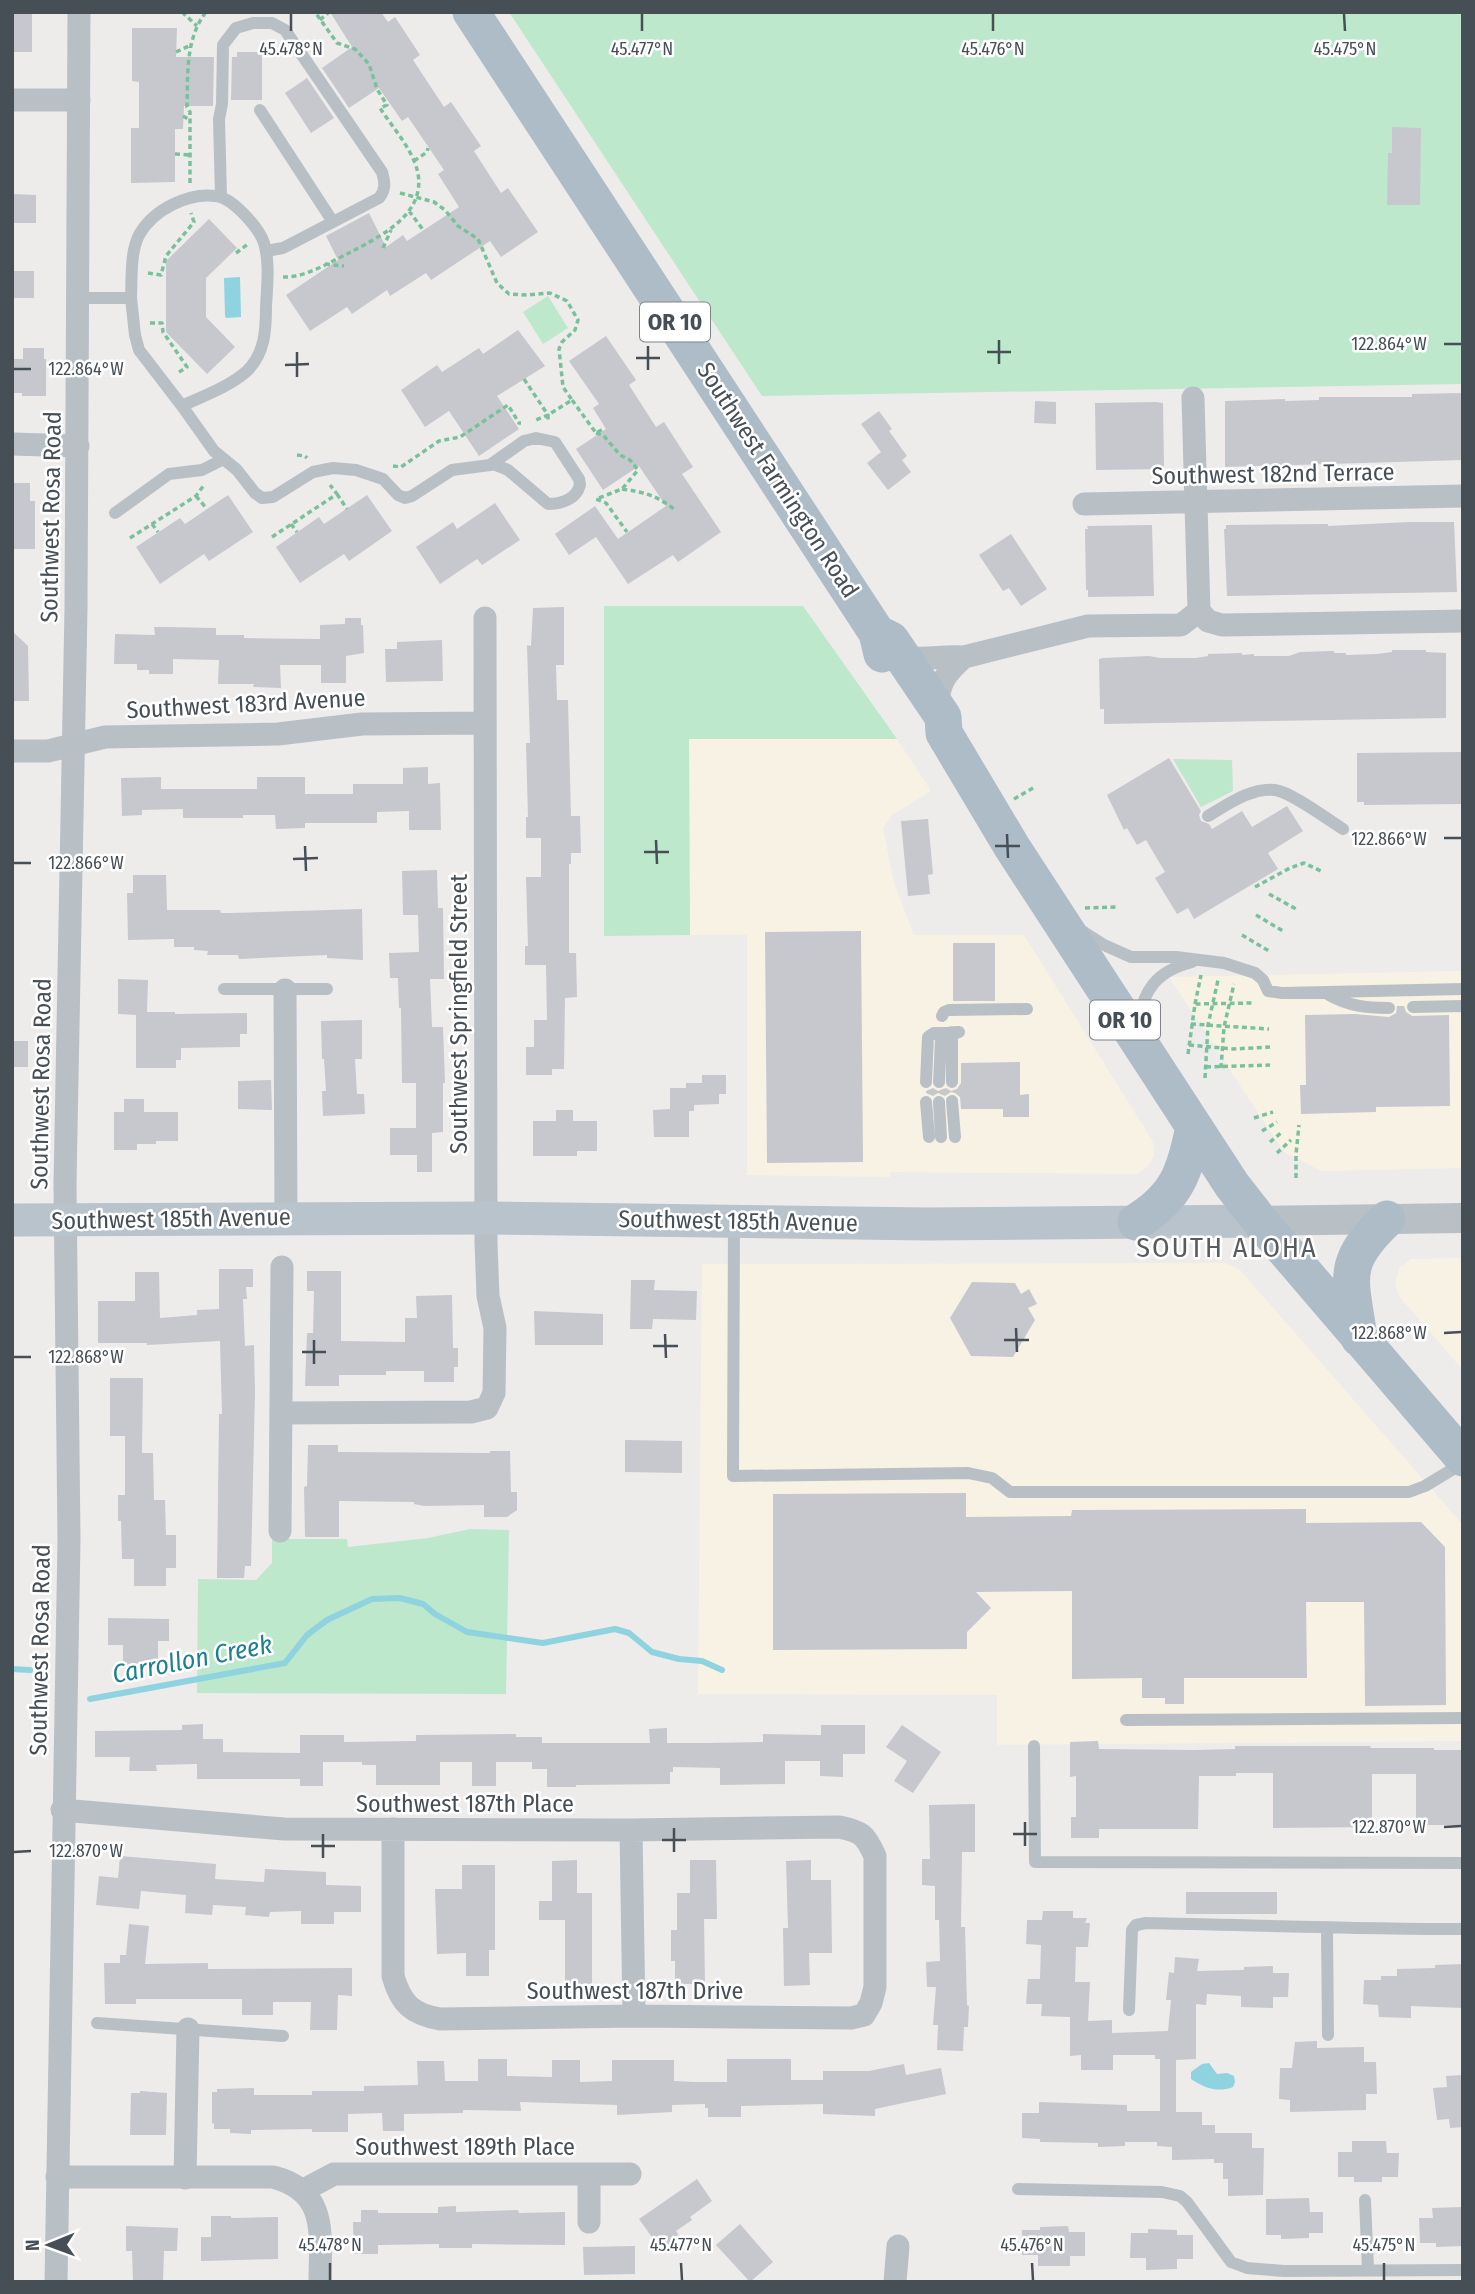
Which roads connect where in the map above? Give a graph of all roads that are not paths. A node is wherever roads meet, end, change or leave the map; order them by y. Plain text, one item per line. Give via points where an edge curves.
1 (79, 12) edge
2 (471, 12) edge
3 (12, 100) edge
4 (79, 100) junction
5 (260, 110) dead end
6 (221, 197) junction
7 (333, 222) junction
8 (266, 251) junction
9 (79, 298) junction
10 (131, 298) junction
11 (1193, 398) dead end
12 (181, 406) junction
13 (12, 444) edge
14 (78, 446) junction
15 (223, 459) junction
16 (493, 464) junction
17 (1463, 496) edge
18 (1196, 502) junction
19 (1084, 504) dead end
20 (115, 513) dead end
21 (1199, 611) junction
22 (485, 618) dead end
23 (1463, 621) edge
24 (890, 645) junction
25 (964, 657) junction
26 (940, 721) junction
27 (485, 723) junction
28 (74, 745) junction
29 (12, 751) edge
30 (1208, 816) dead end
31 (1343, 829) dead end
32 (1068, 911) junction
33 (1201, 961) junction
34 (224, 989) dead end
35 (327, 989) dead end
36 (1463, 989) edge
37 (285, 990) junction
38 (1328, 994) junction
39 (1463, 1006) edge
40 (1413, 1007) dead end
41 (1389, 1008) dead end
42 (1027, 1009) dead end
43 (942, 1016) dead end
44 (1138, 1040) junction
45 (939, 1082) joint
46 (1194, 1127) junction
47 (935, 1137) dead end
48 (955, 1137) dead end
49 (1463, 1217) edge
50 (286, 1218) junction
51 (486, 1218) junction
52 (1387, 1219) junction
53 (12, 1220) edge
54 (65, 1220) junction
55 (1260, 1221) junction
56 (734, 1222) junction
57 (1136, 1222) junction
58 (282, 1267) dead end
59 (1359, 1338) junction
60 (282, 1413) junction
61 (1463, 1460) edge
62 (280, 1531) dead end
63 (1463, 1718) edge
64 (1126, 1720) dead end
65 (1034, 1746) dead end
66 (62, 1810) junction
67 (393, 1829) junction
68 (631, 1830) junction
69 (867, 1837) joint
70 (1463, 1863) edge
71 (1327, 1928) junction
72 (1463, 1928) edge
73 (1129, 2010) dead end
74 (634, 2016) junction
75 (97, 2023) dead end
76 (188, 2029) junction
77 (1328, 2035) dead end
78 (283, 2036) dead end
79 (589, 2174) junction
80 (630, 2174) dead end
81 (57, 2177) junction
82 (185, 2178) junction
83 (1018, 2189) dead end
84 (302, 2191) junction
85 (1365, 2200) dead end
86 (589, 2222) dead end
87 (898, 2246) dead end
88 (1367, 2269) junction
89 (1463, 2270) edge
90 (56, 2282) edge
91 (320, 2282) edge
92 (895, 2282) edge

1 - 4 street, Southwest Rosa Road
2 - 24 main road, Southwest Farmington Road / OR 10
3 - 4 street
4 - 9 street, Southwest Rosa Road
5 - 7 lane
6 - 7 lane via 223,45 236,28 272,23 285,30 383,172 379,198
6 - 8 lane via 254,225
6 - 10 lane via 192,199 154,216 138,236
7 - 8 lane via 283,248
8 - 12 lane via 266,332 260,352 235,380
9 - 10 lane
9 - 14 street, Southwest Rosa Road
10 - 12 lane via 139,350
11 - 18 street
12 - 15 lane
13 - 14 street
14 - 28 street, Southwest Rosa Road
15 - 16 lane via 262,498 273,498 318,470 333,468 383,479 405,498 452,470
15 - 20 lane via 202,470 169,474
16 - 16 lane via 524,441 547,439 555,442 579,478 578,491 564,502 548,504 508,470
17 - 18 street, Southwest 182nd Terrace
18 - 19 street, Southwest 182nd Terrace
18 - 21 street
21 - 23 street via 1222,625
21 - 25 street via 1181,625 1088,626
22 - 27 street, Southwest Springfield Street
24 - 25 street via 921,660
24 - 26 main road, Southwest Farmington Road / OR 10 via 880,651 926,724
25 - 26 street via 942,682
26 - 32 main road, Southwest Farmington Road / OR 10
27 - 28 street, Southwest 183rd Avenue via 362,724 278,734 106,737
27 - 51 street, Southwest Springfield Street
28 - 29 street, Southwest 183rd Avenue
28 - 54 street, Southwest Rosa Road
30 - 31 lane via 1243,796 1276,790
32 - 33 lane via 1104,945 1122,954
32 - 44 main road, Southwest Farmington Road / OR 10
33 - 38 lane via 1255,973 1268,991
33 - 44 lane via 1163,973 1146,992
34 - 37 lane
35 - 37 lane
36 - 38 lane
37 - 50 street
38 - 41 lane via 1363,1008
39 - 40 lane
42 - 43 lane via 950,1010
44 - 46 main road, Southwest Farmington Road / OR 10
45 - 45 lane via 953,1034 959,1032 928,1037
46 - 55 main road, Southwest Farmington Road / OR 10
46 - 57 main road via 1172,1192
47 - 48 lane via 939,1102
49 - 52 street, Southwest 185th Avenue
50 - 51 main road, Southwest 185th Avenue
50 - 54 main road, Southwest 185th Avenue
51 - 56 main road, Southwest 185th Avenue
51 - 60 street, Southwest Springfield Street via 488,1296 495,1328 494,1393 487,1408 471,1412
52 - 55 street, Southwest 185th Avenue
52 - 59 main road via 1353,1260 1351,1282
53 - 54 main road, Southwest 185th Avenue
54 - 66 street, Southwest Rosa Road via 69,1540
55 - 57 main road, Southwest 185th Avenue
55 - 59 main road, Southwest Farmington Road / OR 10
56 - 57 main road, Southwest 185th Avenue
56 - 61 lane via 733,1476 968,1473 992,1478 1010,1492 1409,1492 1426,1486
58 - 60 street
59 - 61 main road, Southwest Farmington Road / OR 10
60 - 62 street
63 - 64 lane
65 - 70 lane via 1035,1862
66 - 67 street, Southwest 187th Place via 284,1829
66 - 81 street, Southwest Rosa Road
67 - 68 street, Southwest 187th Place
67 - 74 street, Southwest 187th Drive via 393,1976 408,2006 440,2020
68 - 69 street, Southwest 187th Place via 839,1827
68 - 74 street
69 - 74 street, Southwest 187th Drive via 875,1856 875,1987 864,2015
71 - 72 lane
71 - 73 lane via 1136,1925 1132,1930
71 - 77 lane
75 - 76 lane
76 - 78 lane
76 - 82 street
79 - 80 street, Southwest 189th Place
79 - 84 street, Southwest 189th Place via 334,2174
79 - 86 street, Southwest 189th Place
81 - 82 street
81 - 90 street, Southwest Rosa Road
82 - 84 street via 273,2177 290,2181
83 - 88 lane via 1172,2194 1187,2202 1223,2253 1238,2266 1259,2270
84 - 91 street via 315,2208 320,2227
85 - 88 lane
87 - 92 street
88 - 89 lane

